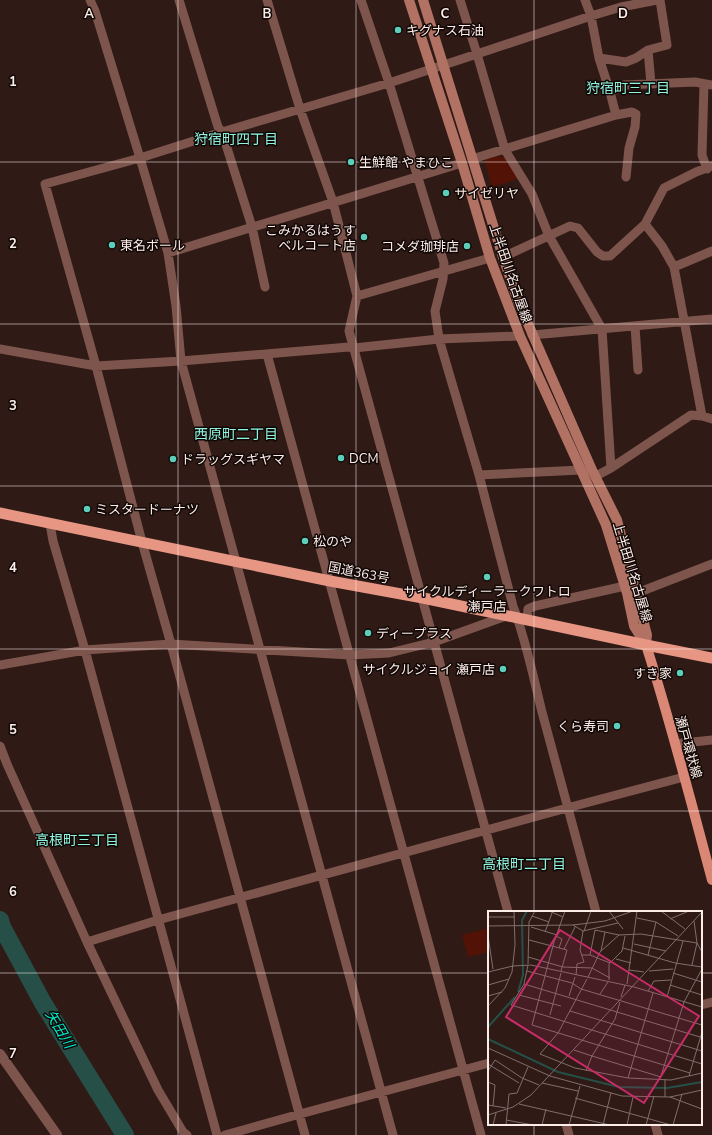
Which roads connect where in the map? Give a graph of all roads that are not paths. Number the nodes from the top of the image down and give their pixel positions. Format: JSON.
{"nodes":[{"id":1,"x":90,"y":0,"type":"edge"},
{"id":2,"x":179,"y":0,"type":"edge"},
{"id":3,"x":267,"y":0,"type":"edge"},
{"id":4,"x":361,"y":0,"type":"edge"},
{"id":5,"x":409,"y":0,"type":"edge"},
{"id":6,"x":423,"y":0,"type":"edge"},
{"id":7,"x":460,"y":0,"type":"edge"},
{"id":8,"x":585,"y":0,"type":"edge"},
{"id":9,"x":659,"y":0,"type":"edge"},
{"id":10,"x":591,"y":16,"type":"junction"},
{"id":11,"x":648,"y":50,"type":"junction"},
{"id":12,"x":477,"y":54,"type":"junction"},
{"id":13,"x":599,"y":58,"type":"junction"},
{"id":14,"x":443,"y":66,"type":"junction"},
{"id":15,"x":431,"y":69,"type":"junction"},
{"id":16,"x":389,"y":82,"type":"junction"},
{"id":17,"x":651,"y":84,"type":"junction"},
{"id":18,"x":708,"y":85,"type":"edge"},
{"id":19,"x":610,"y":92,"type":"junction"},
{"id":20,"x":300,"y":109,"type":"junction"},
{"id":21,"x":616,"y":115,"type":"junction"},
{"id":22,"x":222,"y":132,"type":"junction"},
{"id":23,"x":505,"y":150,"type":"junction"},
{"id":24,"x":140,"y":158,"type":"junction"},
{"id":25,"x":472,"y":159,"type":"junction"},
{"id":26,"x":462,"y":163,"type":"junction"},
{"id":27,"x":709,"y":168,"type":"edge"},
{"id":28,"x":418,"y":176,"type":"junction"},
{"id":29,"x":626,"y":177,"type":"dead end"},
{"id":30,"x":333,"y":202,"type":"junction"},
{"id":31,"x":645,"y":224,"type":"junction"},
{"id":32,"x":252,"y":227,"type":"junction"},
{"id":33,"x":549,"y":236,"type":"junction"},
{"id":34,"x":712,"y":250,"type":"edge"},
{"id":35,"x":168,"y":253,"type":"junction"},
{"id":36,"x":502,"y":257,"type":"junction"},
{"id":37,"x":490,"y":258,"type":"junction"},
{"id":38,"x":674,"y":267,"type":"junction"},
{"id":39,"x":445,"y":271,"type":"junction"},
{"id":40,"x":265,"y":287,"type":"dead end"},
{"id":41,"x":357,"y":296,"type":"junction"},
{"id":42,"x":712,"y":319,"type":"edge"},
{"id":43,"x":684,"y":322,"type":"junction"},
{"id":44,"x":635,"y":326,"type":"junction"},
{"id":45,"x":602,"y":328,"type":"junction"},
{"id":46,"x":532,"y":335,"type":"junction"},
{"id":47,"x":520,"y":336,"type":"junction"},
{"id":48,"x":440,"y":339,"type":"junction"},
{"id":49,"x":354,"y":348,"type":"junction"},
{"id":50,"x":0,"y":349,"type":"edge"},
{"id":51,"x":267,"y":354,"type":"junction"},
{"id":52,"x":182,"y":361,"type":"junction"},
{"id":53,"x":96,"y":366,"type":"junction"},
{"id":54,"x":638,"y":370,"type":"dead end"},
{"id":55,"x":702,"y":416,"type":"junction"},
{"id":56,"x":712,"y":419,"type":"edge"},
{"id":57,"x":611,"y":468,"type":"junction"},
{"id":58,"x":581,"y":470,"type":"junction"},
{"id":59,"x":479,"y":475,"type":"junction"},
{"id":60,"x":596,"y":476,"type":"junction"},
{"id":61,"x":0,"y":513,"type":"edge"},
{"id":62,"x":50,"y":524,"type":"junction"},
{"id":63,"x":142,"y":542,"type":"junction"},
{"id":64,"x":236,"y":562,"type":"junction"},
{"id":65,"x":712,"y":564,"type":"edge"},
{"id":66,"x":330,"y":581,"type":"junction"},
{"id":67,"x":625,"y":586,"type":"junction"},
{"id":68,"x":637,"y":593,"type":"junction"},
{"id":69,"x":423,"y":598,"type":"junction"},
{"id":70,"x":506,"y":616,"type":"junction"},
{"id":71,"x":523,"y":619,"type":"junction"},
{"id":72,"x":434,"y":642,"type":"junction"},
{"id":73,"x":172,"y":644,"type":"junction"},
{"id":74,"x":646,"y":645,"type":"junction"},
{"id":75,"x":85,"y":650,"type":"junction"},
{"id":76,"x":261,"y":650,"type":"junction"},
{"id":77,"x":349,"y":655,"type":"junction"},
{"id":78,"x":712,"y":658,"type":"edge"},
{"id":79,"x":0,"y":665,"type":"edge"},
{"id":80,"x":712,"y":740,"type":"edge"},
{"id":81,"x":675,"y":744,"type":"junction"},
{"id":82,"x":0,"y":746,"type":"edge"},
{"id":83,"x":684,"y":777,"type":"junction"},
{"id":84,"x":568,"y":808,"type":"junction"},
{"id":85,"x":486,"y":831,"type":"junction"},
{"id":86,"x":404,"y":854,"type":"junction"},
{"id":87,"x":322,"y":876,"type":"junction"},
{"id":88,"x":712,"y":880,"type":"edge"},
{"id":89,"x":240,"y":898,"type":"junction"},
{"id":90,"x":508,"y":911,"type":"edge"},
{"id":91,"x":596,"y":911,"type":"edge"},
{"id":92,"x":158,"y":920,"type":"junction"},
{"id":93,"x":87,"y":942,"type":"junction"},
{"id":94,"x":712,"y":1002,"type":"edge"},
{"id":95,"x":702,"y":1004,"type":"edge"},
{"id":96,"x":0,"y":1054,"type":"edge"},
{"id":97,"x":488,"y":1063,"type":"edge"},
{"id":98,"x":464,"y":1070,"type":"junction"},
{"id":99,"x":381,"y":1092,"type":"junction"},
{"id":100,"x":300,"y":1114,"type":"junction"},
{"id":101,"x":566,"y":1125,"type":"edge"},
{"id":102,"x":654,"y":1125,"type":"edge"},
{"id":103,"x":57,"y":1135,"type":"edge"},
{"id":104,"x":186,"y":1135,"type":"edge"},
{"id":105,"x":217,"y":1135,"type":"edge"},
{"id":106,"x":225,"y":1135,"type":"edge"},
{"id":107,"x":305,"y":1135,"type":"edge"},
{"id":108,"x":393,"y":1135,"type":"edge"},
{"id":109,"x":481,"y":1135,"type":"edge"},
{"id":110,"x":569,"y":1135,"type":"edge"},
{"id":111,"x":658,"y":1135,"type":"edge"}],
"edges":[{"from":1,"to":24,"type":"street"},
{"from":2,"to":22,"type":"street"},
{"from":3,"to":20,"type":"street"},
{"from":4,"to":16,"type":"street"},
{"from":5,"to":15,"type":"main road","name":"上半田川名古屋線"},
{"from":6,"to":14,"type":"main road","name":"上半田川名古屋線"},
{"from":7,"to":12,"type":"street"},
{"from":8,"to":10,"type":"street"},
{"from":9,"to":10,"type":"street"},
{"from":9,"to":11,"type":"street"},
{"from":10,"to":12,"type":"street"},
{"from":10,"to":13,"type":"street"},
{"from":11,"to":13,"type":"street"},
{"from":11,"to":17,"type":"street"},
{"from":12,"to":14,"type":"street"},
{"from":12,"to":23,"type":"street"},
{"from":13,"to":19,"type":"street"},
{"from":14,"to":15,"type":"street"},
{"from":14,"to":25,"type":"main road","name":"上半田川名古屋線"},
{"from":15,"to":16,"type":"street"},
{"from":15,"to":26,"type":"main road","name":"上半田川名古屋線"},
{"from":16,"to":20,"type":"street"},
{"from":16,"to":28,"type":"street"},
{"from":17,"to":18,"type":"street"},
{"from":17,"to":19,"type":"street"},
{"from":18,"to":27,"type":"street"},
{"from":19,"to":21,"type":"street"},
{"from":20,"to":22,"type":"street"},
{"from":20,"to":30,"type":"street"},
{"from":21,"to":23,"type":"street"},
{"from":21,"to":29,"type":"street"},
{"from":22,"to":24,"type":"street"},
{"from":22,"to":32,"type":"street"},
{"from":23,"to":25,"type":"street"},
{"from":23,"to":33,"type":"street"},
{"from":24,"to":35,"type":"street"},
{"from":24,"to":53,"type":"street"},
{"from":25,"to":36,"type":"main road","name":"上半田川名古屋線"},
{"from":26,"to":28,"type":"street"},
{"from":26,"to":37,"type":"main road","name":"上半田川名古屋線"},
{"from":27,"to":31,"type":"street"},
{"from":28,"to":30,"type":"street"},
{"from":28,"to":39,"type":"street"},
{"from":30,"to":32,"type":"street"},
{"from":30,"to":41,"type":"street"},
{"from":31,"to":33,"type":"street"},
{"from":31,"to":38,"type":"street"},
{"from":32,"to":35,"type":"street"},
{"from":32,"to":40,"type":"street"},
{"from":33,"to":36,"type":"street"},
{"from":33,"to":45,"type":"street"},
{"from":34,"to":38,"type":"street"},
{"from":35,"to":52,"type":"street"},
{"from":36,"to":46,"type":"main road","name":"上半田川名古屋線"},
{"from":37,"to":39,"type":"street"},
{"from":37,"to":47,"type":"main road","name":"上半田川名古屋線"},
{"from":38,"to":43,"type":"street"},
{"from":39,"to":41,"type":"street"},
{"from":39,"to":48,"type":"street"},
{"from":41,"to":49,"type":"street"},
{"from":42,"to":43,"type":"street"},
{"from":43,"to":44,"type":"street"},
{"from":43,"to":55,"type":"street"},
{"from":44,"to":45,"type":"street"},
{"from":44,"to":54,"type":"street"},
{"from":45,"to":46,"type":"street"},
{"from":45,"to":57,"type":"street"},
{"from":46,"to":60,"type":"main road","name":"上半田川名古屋線"},
{"from":47,"to":48,"type":"street"},
{"from":47,"to":58,"type":"main road","name":"上半田川名古屋線"},
{"from":48,"to":49,"type":"street"},
{"from":48,"to":59,"type":"street"},
{"from":49,"to":51,"type":"street"},
{"from":49,"to":69,"type":"street"},
{"from":50,"to":53,"type":"street"},
{"from":51,"to":52,"type":"street"},
{"from":51,"to":66,"type":"street"},
{"from":52,"to":53,"type":"street"},
{"from":52,"to":64,"type":"street"},
{"from":53,"to":63,"type":"street"},
{"from":55,"to":56,"type":"street"},
{"from":55,"to":57,"type":"street"},
{"from":57,"to":60,"type":"street"},
{"from":58,"to":59,"type":"street"},
{"from":58,"to":67,"type":"main road","name":"上半田川名古屋線"},
{"from":59,"to":71,"type":"street"},
{"from":60,"to":68,"type":"main road","name":"上半田川名古屋線"},
{"from":61,"to":62,"type":"highway","name":"国道363号"},
{"from":62,"to":63,"type":"highway","name":"国道363号"},
{"from":62,"to":75,"type":"street"},
{"from":63,"to":64,"type":"highway","name":"国道363号"},
{"from":63,"to":73,"type":"street"},
{"from":64,"to":66,"type":"highway","name":"国道363号"},
{"from":64,"to":76,"type":"street"},
{"from":65,"to":68,"type":"street"},
{"from":66,"to":69,"type":"highway","name":"国道363号"},
{"from":66,"to":77,"type":"street"},
{"from":67,"to":71,"type":"street"},
{"from":67,"to":74,"type":"main road","name":"上半田川名古屋線"},
{"from":68,"to":74,"type":"main road","name":"上半田川名古屋線"},
{"from":69,"to":70,"type":"highway","name":"国道363号"},
{"from":69,"to":72,"type":"street"},
{"from":70,"to":71,"type":"highway","name":"国道363号"},
{"from":70,"to":72,"type":"street"},
{"from":71,"to":74,"type":"highway","name":"国道363号"},
{"from":71,"to":84,"type":"street"},
{"from":72,"to":77,"type":"street"},
{"from":72,"to":85,"type":"street"},
{"from":73,"to":75,"type":"street"},
{"from":73,"to":76,"type":"street"},
{"from":73,"to":89,"type":"street"},
{"from":74,"to":78,"type":"highway","name":"国道363号"},
{"from":74,"to":81,"type":"main road","name":"瀬戸環状線"},
{"from":75,"to":79,"type":"street"},
{"from":75,"to":92,"type":"street"},
{"from":76,"to":77,"type":"street"},
{"from":76,"to":87,"type":"street"},
{"from":77,"to":86,"type":"street"},
{"from":80,"to":81,"type":"street"},
{"from":81,"to":83,"type":"main road","name":"瀬戸環状線"},
{"from":82,"to":93,"type":"street"},
{"from":83,"to":84,"type":"street"},
{"from":83,"to":88,"type":"main road","name":"瀬戸環状線"},
{"from":84,"to":85,"type":"street"},
{"from":84,"to":91,"type":"street"},
{"from":85,"to":86,"type":"street"},
{"from":85,"to":90,"type":"street"},
{"from":86,"to":87,"type":"street"},
{"from":86,"to":98,"type":"street"},
{"from":87,"to":89,"type":"street"},
{"from":87,"to":99,"type":"street"},
{"from":89,"to":92,"type":"street"},
{"from":89,"to":100,"type":"street"},
{"from":92,"to":93,"type":"street"},
{"from":92,"to":105,"type":"street"},
{"from":93,"to":104,"type":"street"},
{"from":94,"to":95,"type":"street"},
{"from":96,"to":103,"type":"street"},
{"from":97,"to":98,"type":"street"},
{"from":98,"to":99,"type":"street"},
{"from":98,"to":109,"type":"street"},
{"from":99,"to":100,"type":"street"},
{"from":99,"to":108,"type":"street"},
{"from":100,"to":106,"type":"street"},
{"from":100,"to":107,"type":"street"},
{"from":101,"to":110,"type":"street"},
{"from":102,"to":111,"type":"street"}]}
